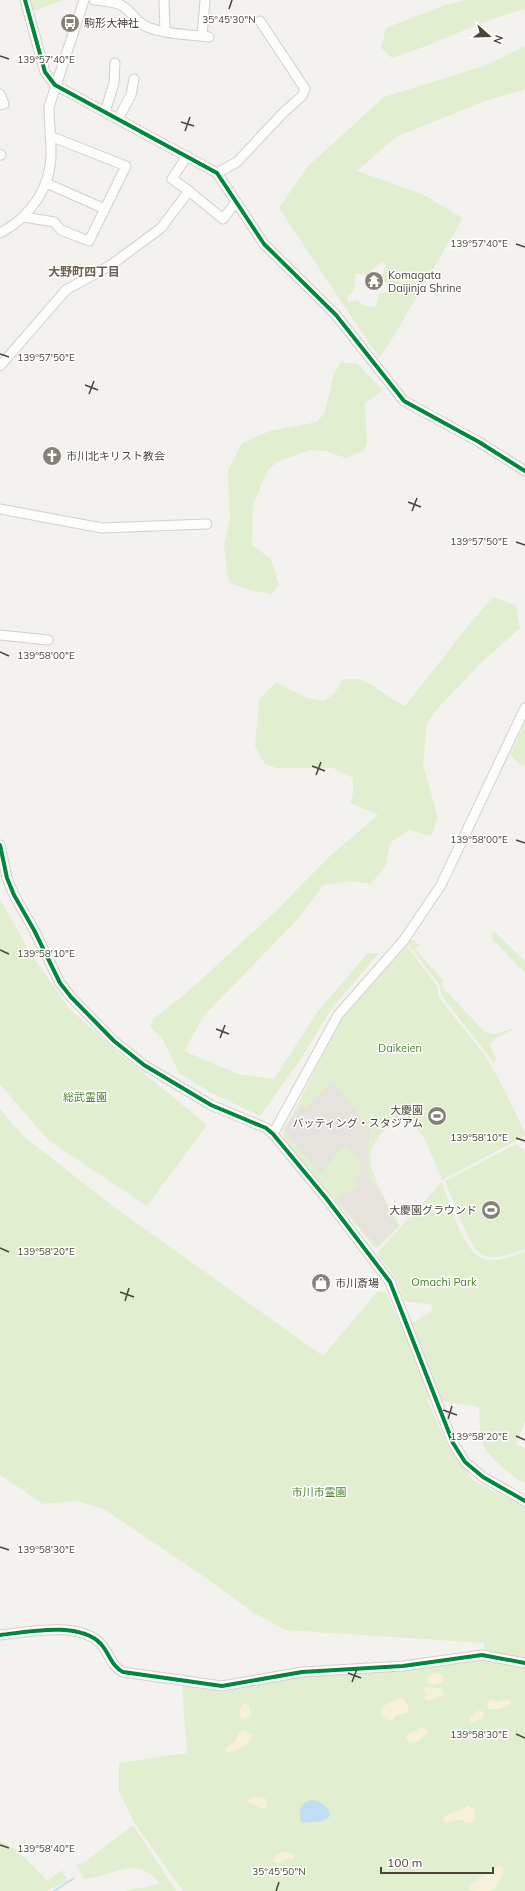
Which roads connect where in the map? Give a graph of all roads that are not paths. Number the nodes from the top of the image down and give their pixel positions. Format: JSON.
{"nodes":[{"id":1,"x":25,"y":0,"type":"edge"},
{"id":2,"x":84,"y":0,"type":"edge"},
{"id":3,"x":94,"y":0,"type":"edge"},
{"id":4,"x":164,"y":0,"type":"edge"},
{"id":5,"x":205,"y":0,"type":"edge"},
{"id":6,"x":260,"y":21,"type":"dead end"},
{"id":7,"x":165,"y":32,"type":"junction"},
{"id":8,"x":115,"y":63,"type":"dead end"},
{"id":9,"x":134,"y":79,"type":"dead end"},
{"id":10,"x":55,"y":85,"type":"junction"},
{"id":11,"x":0,"y":94,"type":"edge"},
{"id":12,"x":0,"y":105,"type":"edge"},
{"id":13,"x":105,"y":112,"type":"junction"},
{"id":14,"x":118,"y":119,"type":"junction"},
{"id":15,"x":50,"y":136,"type":"junction"},
{"id":16,"x":187,"y":156,"type":"junction"},
{"id":17,"x":217,"y":173,"type":"junction"},
{"id":18,"x":46,"y":183,"type":"junction"},
{"id":19,"x":189,"y":191,"type":"junction"},
{"id":20,"x":236,"y":202,"type":"junction"},
{"id":21,"x":105,"y":209,"type":"junction"},
{"id":22,"x":24,"y":217,"type":"junction"},
{"id":23,"x":0,"y":233,"type":"edge"},
{"id":24,"x":0,"y":366,"type":"edge"},
{"id":25,"x":525,"y":471,"type":"edge"},
{"id":26,"x":0,"y":509,"type":"edge"},
{"id":27,"x":207,"y":524,"type":"dead end"},
{"id":28,"x":0,"y":635,"type":"edge"},
{"id":29,"x":48,"y":640,"type":"dead end"},
{"id":30,"x":525,"y":708,"type":"edge"},
{"id":31,"x":0,"y":845,"type":"edge"},
{"id":32,"x":273,"y":1134,"type":"junction"},
{"id":33,"x":525,"y":1501,"type":"edge"},
{"id":34,"x":0,"y":1635,"type":"edge"},
{"id":35,"x":525,"y":1663,"type":"edge"}],
"edges":[{"from":1,"to":10,"type":"street"},
{"from":2,"to":10,"type":"street"},
{"from":3,"to":7,"type":"street"},
{"from":4,"to":7,"type":"street"},
{"from":5,"to":7,"type":"street"},
{"from":6,"to":17,"type":"street"},
{"from":8,"to":13,"type":"street"},
{"from":9,"to":14,"type":"street"},
{"from":10,"to":13,"type":"street"},
{"from":10,"to":15,"type":"street"},
{"from":11,"to":12,"type":"street"},
{"from":13,"to":14,"type":"street"},
{"from":14,"to":16,"type":"street"},
{"from":15,"to":18,"type":"street"},
{"from":15,"to":21,"type":"street"},
{"from":16,"to":17,"type":"street"},
{"from":16,"to":19,"type":"street"},
{"from":17,"to":20,"type":"street"},
{"from":18,"to":21,"type":"street"},
{"from":18,"to":22,"type":"street"},
{"from":19,"to":20,"type":"street"},
{"from":19,"to":24,"type":"street"},
{"from":20,"to":25,"type":"street"},
{"from":21,"to":22,"type":"street"},
{"from":22,"to":23,"type":"street"},
{"from":26,"to":27,"type":"street"},
{"from":28,"to":29,"type":"street"},
{"from":30,"to":32,"type":"street"},
{"from":31,"to":32,"type":"street"},
{"from":32,"to":33,"type":"street"},
{"from":34,"to":35,"type":"street"}]}
